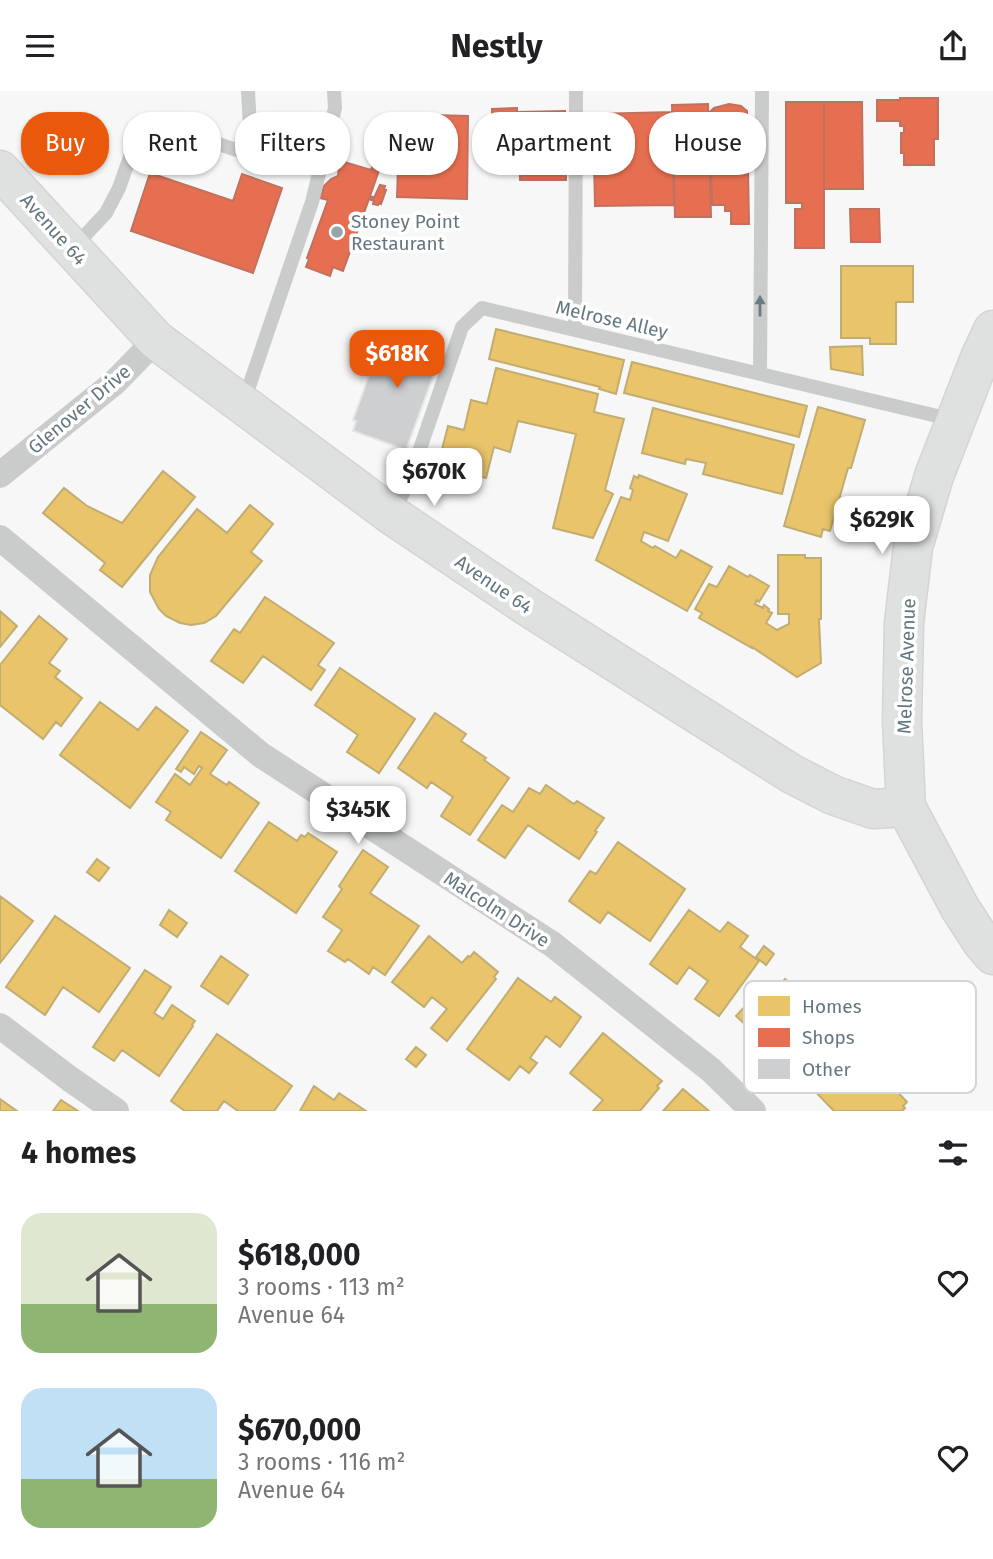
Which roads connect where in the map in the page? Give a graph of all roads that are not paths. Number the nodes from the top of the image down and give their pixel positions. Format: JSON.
{"nodes":[{"id":1,"x":248,"y":91,"type":"edge"},
{"id":2,"x":334,"y":91,"type":"edge"},
{"id":3,"x":576,"y":91,"type":"edge"},
{"id":4,"x":762,"y":91,"type":"edge"},
{"id":5,"x":0,"y":170,"type":"edge"},
{"id":6,"x":72,"y":249,"type":"junction"},
{"id":7,"x":575,"y":330,"type":"junction"},
{"id":8,"x":156,"y":340,"type":"junction"},
{"id":9,"x":989,"y":350,"type":"edge"},
{"id":10,"x":760,"y":374,"type":"junction"},
{"id":11,"x":243,"y":405,"type":"junction"},
{"id":12,"x":956,"y":420,"type":"junction"},
{"id":13,"x":0,"y":475,"type":"edge"},
{"id":14,"x":393,"y":516,"type":"junction"},
{"id":15,"x":0,"y":538,"type":"edge"},
{"id":16,"x":906,"y":807,"type":"junction"},
{"id":17,"x":993,"y":955,"type":"edge"},
{"id":18,"x":0,"y":1026,"type":"edge"},
{"id":19,"x":116,"y":1111,"type":"edge"},
{"id":20,"x":753,"y":1111,"type":"edge"}],
"edges":[{"from":1,"to":6,"type":"lane"},
{"from":2,"to":11,"type":"lane"},
{"from":3,"to":7,"type":"lane"},
{"from":10,"to":4,"type":"lane","one_way":true},
{"from":5,"to":6,"type":"street","name":"Avenue 64"},
{"from":6,"to":8,"type":"street","name":"Avenue 64"},
{"from":7,"to":10,"type":"lane","name":"Melrose Alley"},
{"from":7,"to":14,"type":"lane","name":"Melrose Alley"},
{"from":8,"to":11,"type":"street","name":"Avenue 64"},
{"from":8,"to":13,"type":"street","name":"Glenover Drive"},
{"from":9,"to":12,"type":"street","name":"Melrose Avenue"},
{"from":10,"to":12,"type":"lane","name":"Melrose Alley"},
{"from":11,"to":14,"type":"street","name":"Avenue 64"},
{"from":12,"to":16,"type":"street","name":"Melrose Avenue"},
{"from":14,"to":16,"type":"street","name":"Avenue 64"},
{"from":15,"to":20,"type":"street","name":"Malcolm Drive"},
{"from":16,"to":17,"type":"street"},
{"from":18,"to":19,"type":"street"}]}
